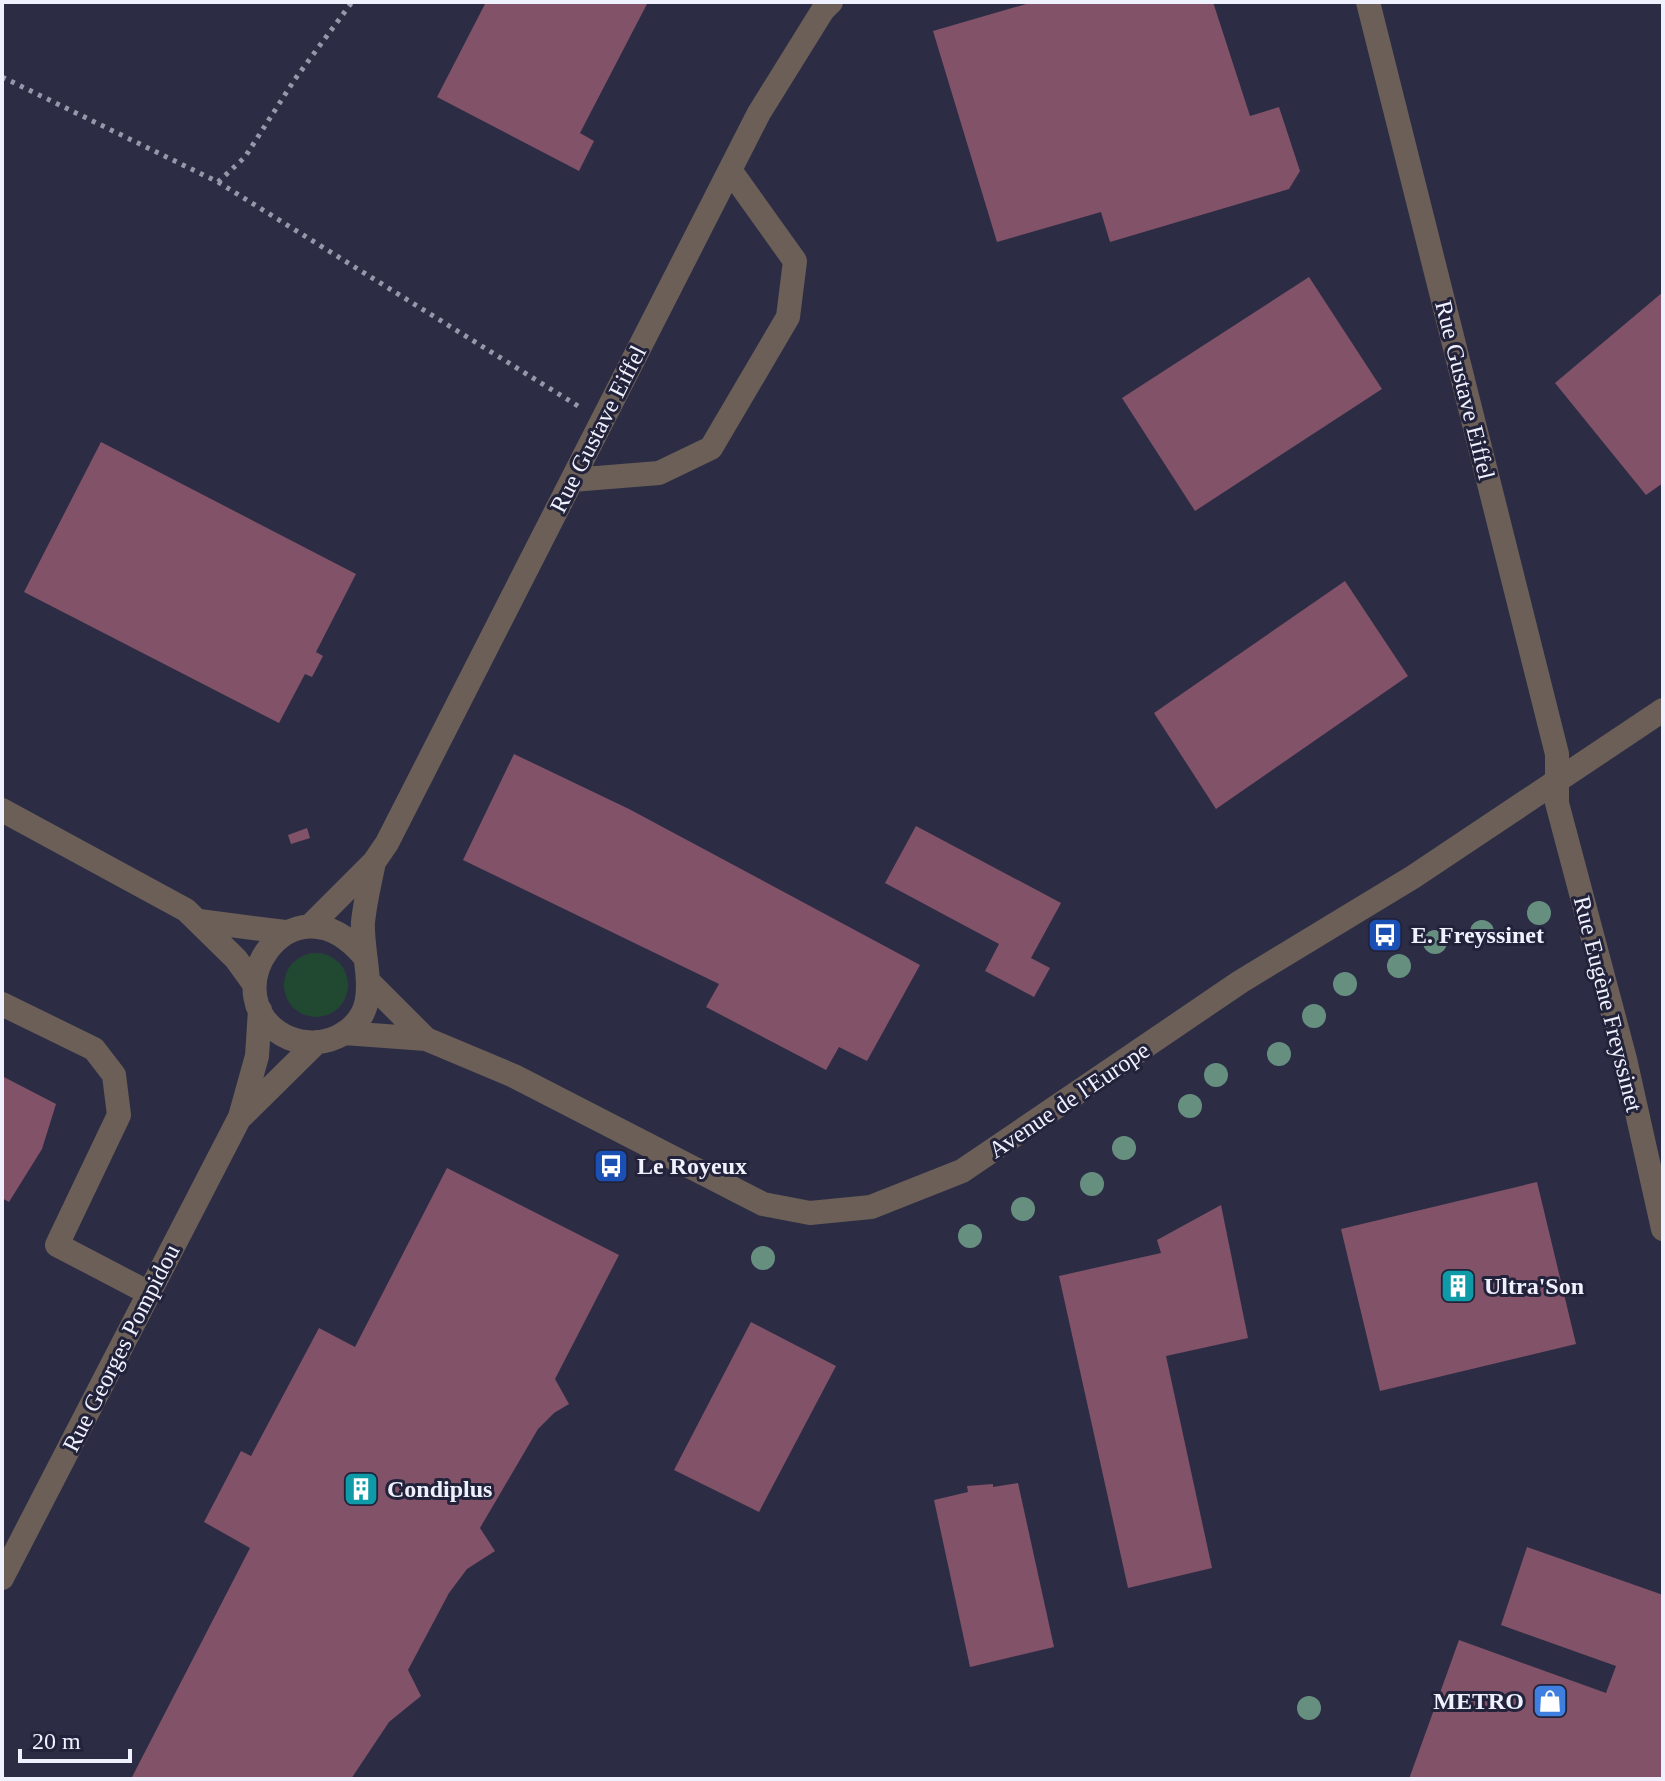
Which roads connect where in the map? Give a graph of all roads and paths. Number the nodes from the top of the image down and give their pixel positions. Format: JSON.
{"nodes":[{"id":1,"x":352,"y":2,"type":"edge"},
{"id":2,"x":831,"y":2,"type":"edge"},
{"id":3,"x":1368,"y":2,"type":"edge"},
{"id":4,"x":2,"y":77,"type":"edge"},
{"id":5,"x":730,"y":170,"type":"junction"},
{"id":6,"x":218,"y":182,"type":"junction"},
{"id":7,"x":603,"y":421,"type":"junction"},
{"id":8,"x":572,"y":480,"type":"junction"},
{"id":9,"x":1663,"y":710,"type":"edge"},
{"id":10,"x":1556,"y":779,"type":"junction"},
{"id":11,"x":2,"y":810,"type":"edge"},
{"id":12,"x":374,"y":862,"type":"junction"},
{"id":13,"x":199,"y":921,"type":"junction"},
{"id":14,"x":310,"y":926,"type":"junction"},
{"id":15,"x":285,"y":932,"type":"junction"},
{"id":16,"x":364,"y":956,"type":"junction"},
{"id":17,"x":254,"y":984,"type":"junction"},
{"id":18,"x":371,"y":984,"type":"junction"},
{"id":19,"x":2,"y":1004,"type":"edge"},
{"id":20,"x":260,"y":1010,"type":"junction"},
{"id":21,"x":344,"y":1033,"type":"junction"},
{"id":22,"x":426,"y":1039,"type":"junction"},
{"id":23,"x":317,"y":1042,"type":"junction"},
{"id":24,"x":240,"y":1117,"type":"junction"},
{"id":25,"x":1663,"y":1229,"type":"edge"},
{"id":26,"x":149,"y":1293,"type":"junction"},
{"id":27,"x":2,"y":1578,"type":"edge"}],
"edges":[{"from":1,"to":6,"type":"path"},
{"from":2,"to":5,"type":"street","name":"Rue Gustave Eiffel"},
{"from":3,"to":10,"type":"street","name":"Rue Gustave Eiffel"},
{"from":4,"to":6,"type":"path"},
{"from":5,"to":7,"type":"street","name":"Rue Gustave Eiffel"},
{"from":5,"to":8,"type":"street"},
{"from":6,"to":7,"type":"path"},
{"from":7,"to":8,"type":"street","name":"Rue Gustave Eiffel"},
{"from":8,"to":12,"type":"street","name":"Rue Gustave Eiffel"},
{"from":9,"to":10,"type":"street","name":"Avenue de l'Europe"},
{"from":10,"to":22,"type":"street","name":"Avenue de l'Europe"},
{"from":10,"to":25,"type":"street","name":"Rue Eugène Freyssinet"},
{"from":11,"to":13,"type":"street"},
{"from":12,"to":14,"type":"street"},
{"from":12,"to":16,"type":"street"},
{"from":13,"to":15,"type":"street"},
{"from":13,"to":17,"type":"street"},
{"from":14,"to":15,"type":"street"},
{"from":14,"to":16,"type":"street"},
{"from":15,"to":17,"type":"street"},
{"from":16,"to":18,"type":"street"},
{"from":17,"to":20,"type":"street"},
{"from":18,"to":21,"type":"street"},
{"from":18,"to":22,"type":"street","name":"Avenue de l'Europe"},
{"from":19,"to":26,"type":"street"},
{"from":20,"to":23,"type":"street"},
{"from":20,"to":24,"type":"street"},
{"from":21,"to":22,"type":"street","name":"Avenue de l'Europe"},
{"from":21,"to":23,"type":"street"},
{"from":23,"to":24,"type":"street"},
{"from":24,"to":26,"type":"street","name":"Rue Georges Pompidou"},
{"from":26,"to":27,"type":"street","name":"Rue Georges Pompidou"}]}
